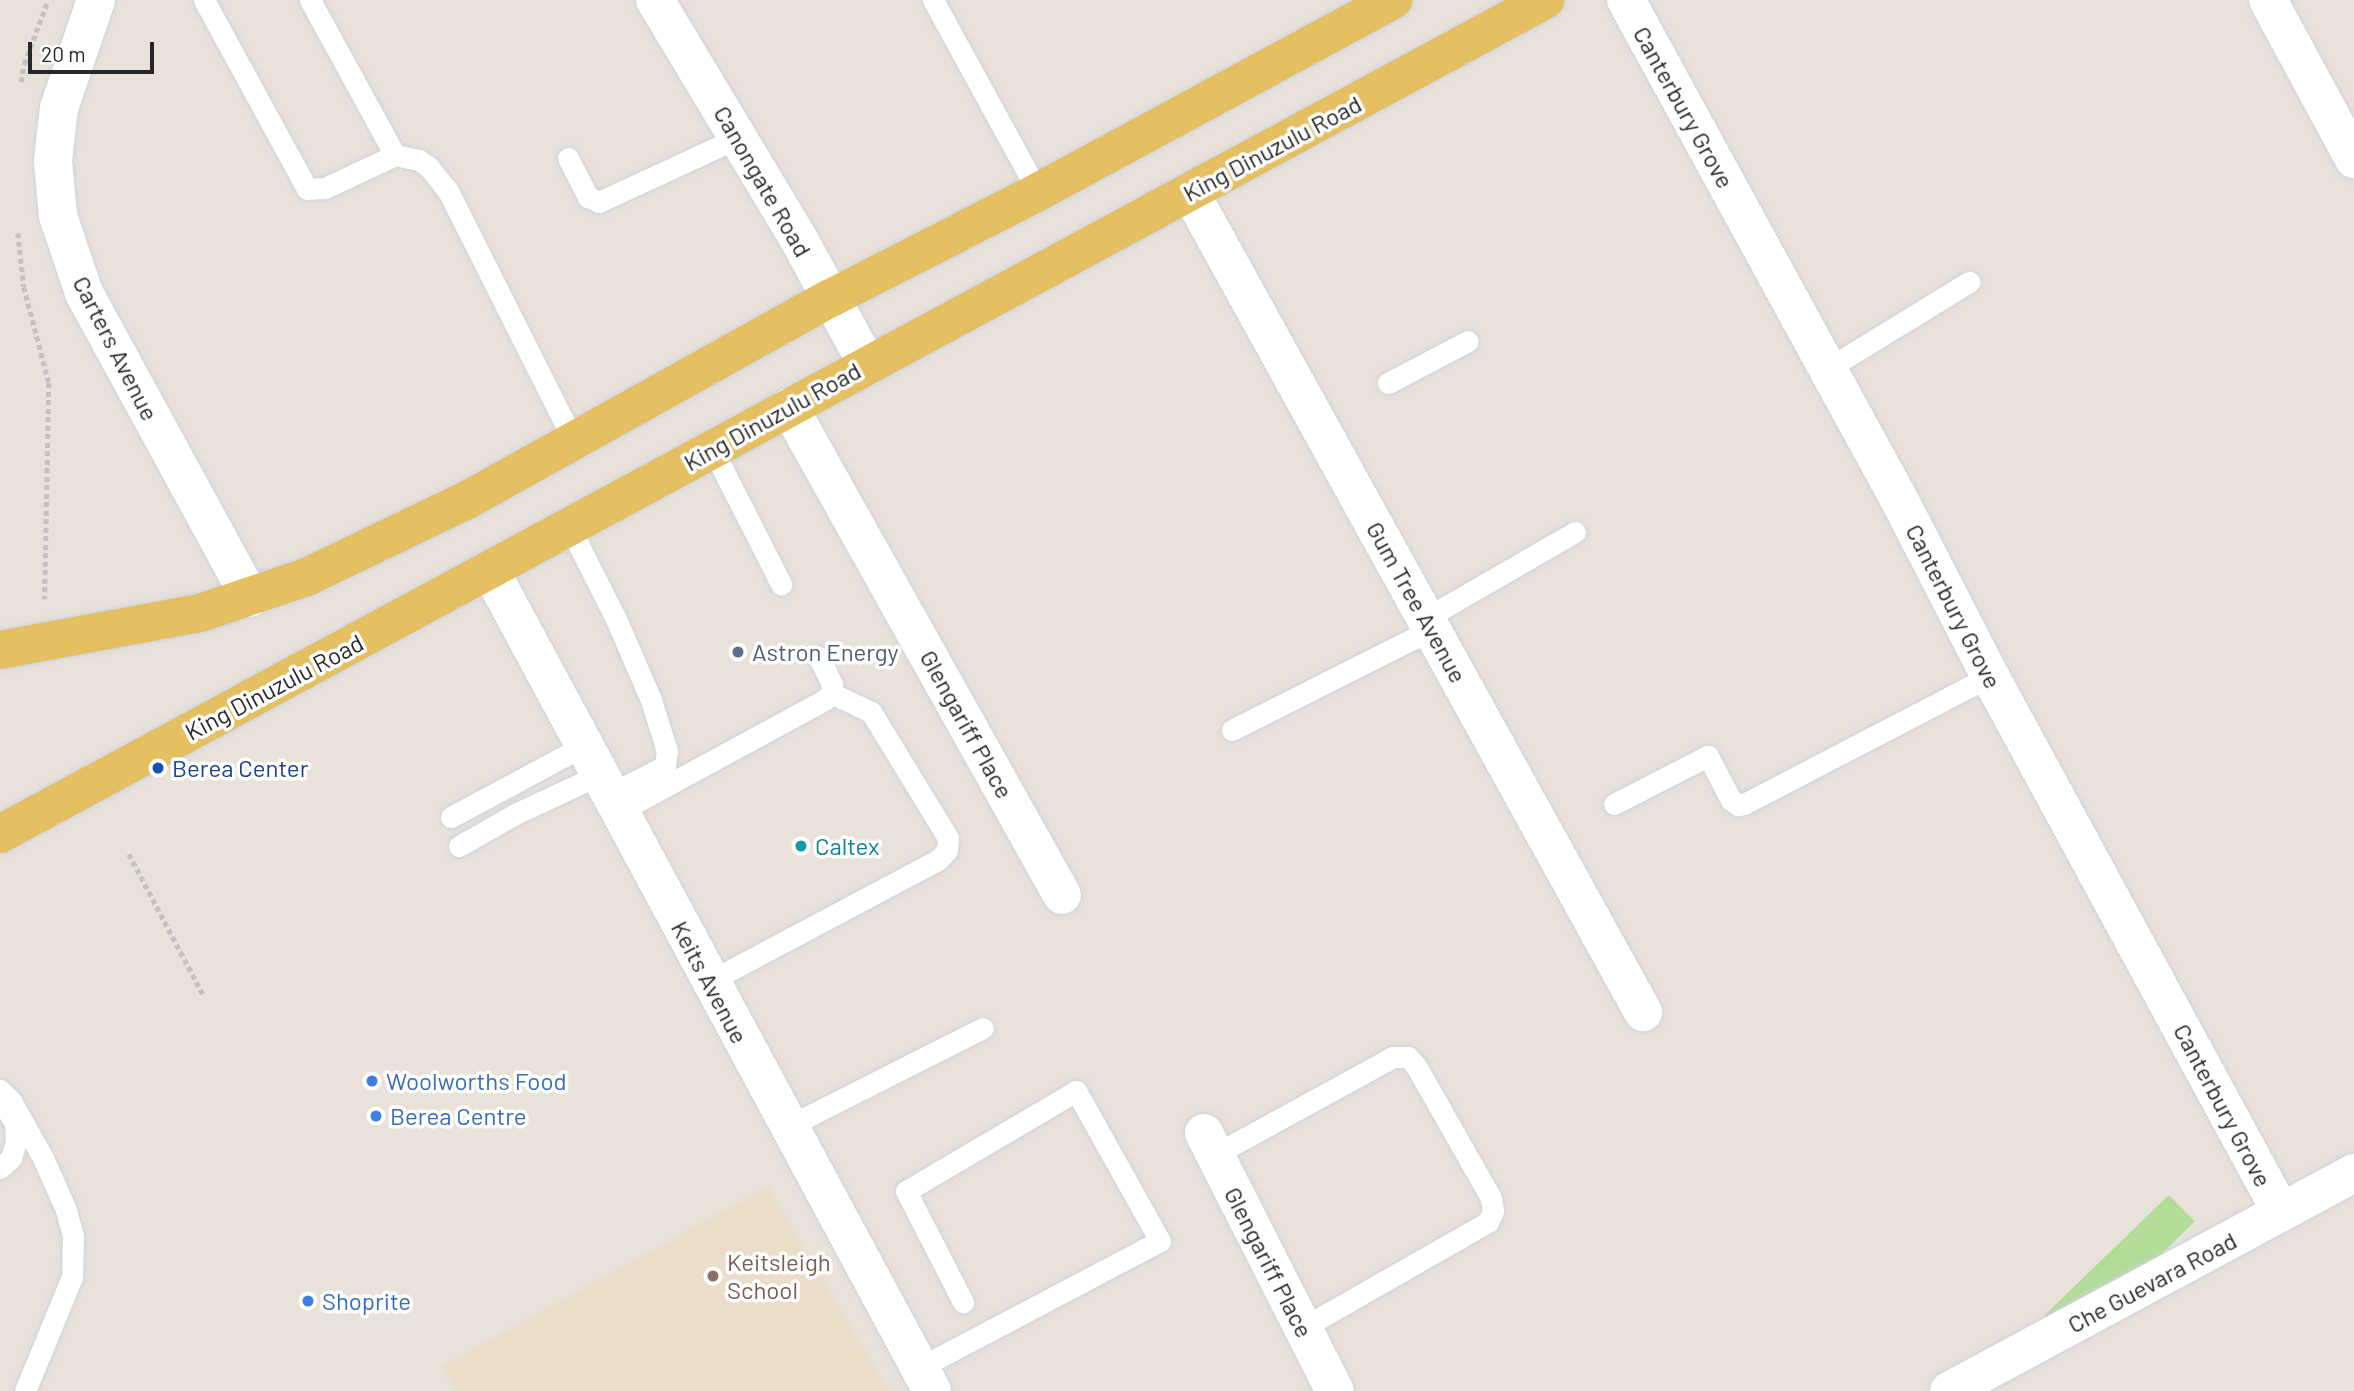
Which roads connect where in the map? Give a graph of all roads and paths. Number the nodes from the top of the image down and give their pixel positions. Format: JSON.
{"nodes":[{"id":1,"x":48,"y":0,"type":"edge"},
{"id":2,"x":96,"y":0,"type":"edge"},
{"id":3,"x":204,"y":0,"type":"edge"},
{"id":4,"x":310,"y":0,"type":"edge"},
{"id":5,"x":656,"y":0,"type":"edge"},
{"id":6,"x":933,"y":0,"type":"edge"},
{"id":7,"x":1393,"y":0,"type":"edge"},
{"id":8,"x":1545,"y":0,"type":"edge"},
{"id":9,"x":1626,"y":0,"type":"edge"},
{"id":10,"x":2268,"y":0,"type":"edge"},
{"id":11,"x":20,"y":89,"type":"dead end"},
{"id":12,"x":739,"y":136,"type":"junction"},
{"id":13,"x":395,"y":155,"type":"junction"},
{"id":14,"x":568,"y":158,"type":"dead end"},
{"id":15,"x":2354,"y":159,"type":"edge"},
{"id":16,"x":1038,"y":192,"type":"junction"},
{"id":17,"x":1191,"y":192,"type":"junction"},
{"id":18,"x":17,"y":223,"type":"dead end"},
{"id":19,"x":1969,"y":282,"type":"dead end"},
{"id":20,"x":829,"y":299,"type":"junction"},
{"id":21,"x":1468,"y":341,"type":"dead end"},
{"id":22,"x":867,"y":363,"type":"junction"},
{"id":23,"x":1827,"y":369,"type":"junction"},
{"id":24,"x":1388,"y":383,"type":"dead end"},
{"id":25,"x":789,"y":407,"type":"junction"},
{"id":26,"x":575,"y":443,"type":"junction"},
{"id":27,"x":712,"y":448,"type":"junction"},
{"id":28,"x":570,"y":528,"type":"junction"},
{"id":29,"x":1575,"y":532,"type":"dead end"},
{"id":30,"x":491,"y":572,"type":"junction"},
{"id":31,"x":781,"y":584,"type":"dead end"},
{"id":32,"x":250,"y":598,"type":"junction"},
{"id":33,"x":45,"y":604,"type":"dead end"},
{"id":34,"x":1429,"y":623,"type":"junction"},
{"id":35,"x":0,"y":650,"type":"edge"},
{"id":36,"x":819,"y":657,"type":"dead end"},
{"id":37,"x":1990,"y":676,"type":"junction"},
{"id":38,"x":831,"y":693,"type":"junction"},
{"id":39,"x":1232,"y":730,"type":"dead end"},
{"id":40,"x":603,"y":781,"type":"junction"},
{"id":41,"x":1614,"y":804,"type":"dead end"},
{"id":42,"x":451,"y":817,"type":"dead end"},
{"id":43,"x":0,"y":834,"type":"edge"},
{"id":44,"x":459,"y":846,"type":"dead end"},
{"id":45,"x":129,"y":854,"type":"dead end"},
{"id":46,"x":1062,"y":895,"type":"dead end"},
{"id":47,"x":710,"y":981,"type":"junction"},
{"id":48,"x":204,"y":996,"type":"dead end"},
{"id":49,"x":1643,"y":1012,"type":"dead end"},
{"id":50,"x":983,"y":1028,"type":"dead end"},
{"id":51,"x":0,"y":1090,"type":"edge"},
{"id":52,"x":0,"y":1098,"type":"edge"},
{"id":53,"x":789,"y":1126,"type":"junction"},
{"id":54,"x":1209,"y":1144,"type":"joint"},
{"id":55,"x":0,"y":1168,"type":"edge"},
{"id":56,"x":2353,"y":1177,"type":"edge"},
{"id":57,"x":2281,"y":1212,"type":"junction"},
{"id":58,"x":962,"y":1302,"type":"dead end"},
{"id":59,"x":1302,"y":1328,"type":"junction"},
{"id":60,"x":926,"y":1380,"type":"edge"},
{"id":61,"x":25,"y":1391,"type":"edge"},
{"id":62,"x":1335,"y":1391,"type":"edge"},
{"id":63,"x":1949,"y":1391,"type":"edge"}],
"edges":[{"from":1,"to":11,"type":"path"},
{"from":2,"to":32,"type":"street","name":"Carters Avenue"},
{"from":3,"to":13,"type":"lane"},
{"from":4,"to":13,"type":"lane"},
{"from":5,"to":12,"type":"street","name":"Canongate Road"},
{"from":6,"to":16,"type":"lane"},
{"from":7,"to":16,"type":"main road"},
{"from":8,"to":17,"type":"main road","name":"King Dinuzulu Road"},
{"from":9,"to":23,"type":"street","name":"Canterbury Grove"},
{"from":10,"to":15,"type":"street"},
{"from":12,"to":14,"type":"lane"},
{"from":12,"to":20,"type":"street","name":"Canongate Road"},
{"from":13,"to":26,"type":"lane"},
{"from":16,"to":20,"type":"main road"},
{"from":17,"to":22,"type":"main road","name":"King Dinuzulu Road"},
{"from":17,"to":34,"type":"street","name":"Gum Tree Avenue"},
{"from":18,"to":33,"type":"path"},
{"from":19,"to":23,"type":"lane"},
{"from":20,"to":22,"type":"street","name":"Canongate Road"},
{"from":20,"to":26,"type":"main road"},
{"from":21,"to":24,"type":"lane"},
{"from":22,"to":25,"type":"main road","name":"King Dinuzulu Road"},
{"from":23,"to":37,"type":"street","name":"Canterbury Grove"},
{"from":25,"to":27,"type":"main road","name":"King Dinuzulu Road"},
{"from":25,"to":46,"type":"street","name":"Glengariff Place"},
{"from":26,"to":32,"type":"main road"},
{"from":27,"to":28,"type":"main road","name":"King Dinuzulu Road"},
{"from":27,"to":31,"type":"lane"},
{"from":28,"to":30,"type":"main road","name":"King Dinuzulu Road"},
{"from":28,"to":40,"type":"lane"},
{"from":29,"to":34,"type":"lane"},
{"from":30,"to":40,"type":"street","name":"Keits Avenue"},
{"from":30,"to":43,"type":"main road","name":"King Dinuzulu Road"},
{"from":32,"to":35,"type":"main road"},
{"from":34,"to":39,"type":"lane"},
{"from":34,"to":49,"type":"street","name":"Gum Tree Avenue"},
{"from":36,"to":38,"type":"lane"},
{"from":37,"to":41,"type":"lane"},
{"from":37,"to":57,"type":"street","name":"Canterbury Grove"},
{"from":38,"to":40,"type":"lane"},
{"from":38,"to":47,"type":"lane"},
{"from":40,"to":42,"type":"lane"},
{"from":40,"to":44,"type":"lane"},
{"from":40,"to":47,"type":"street","name":"Keits Avenue"},
{"from":45,"to":48,"type":"path"},
{"from":47,"to":53,"type":"street","name":"Keits Avenue"},
{"from":50,"to":53,"type":"lane"},
{"from":51,"to":61,"type":"lane"},
{"from":52,"to":55,"type":"lane"},
{"from":53,"to":60,"type":"street","name":"Keits Avenue"},
{"from":54,"to":59,"type":"street","name":"Glengariff Place"},
{"from":54,"to":59,"type":"lane"},
{"from":56,"to":57,"type":"street","name":"Che Guevara Road"},
{"from":57,"to":63,"type":"street","name":"Che Guevara Road"},
{"from":58,"to":60,"type":"lane"},
{"from":59,"to":62,"type":"street","name":"Glengariff Place"}]}
